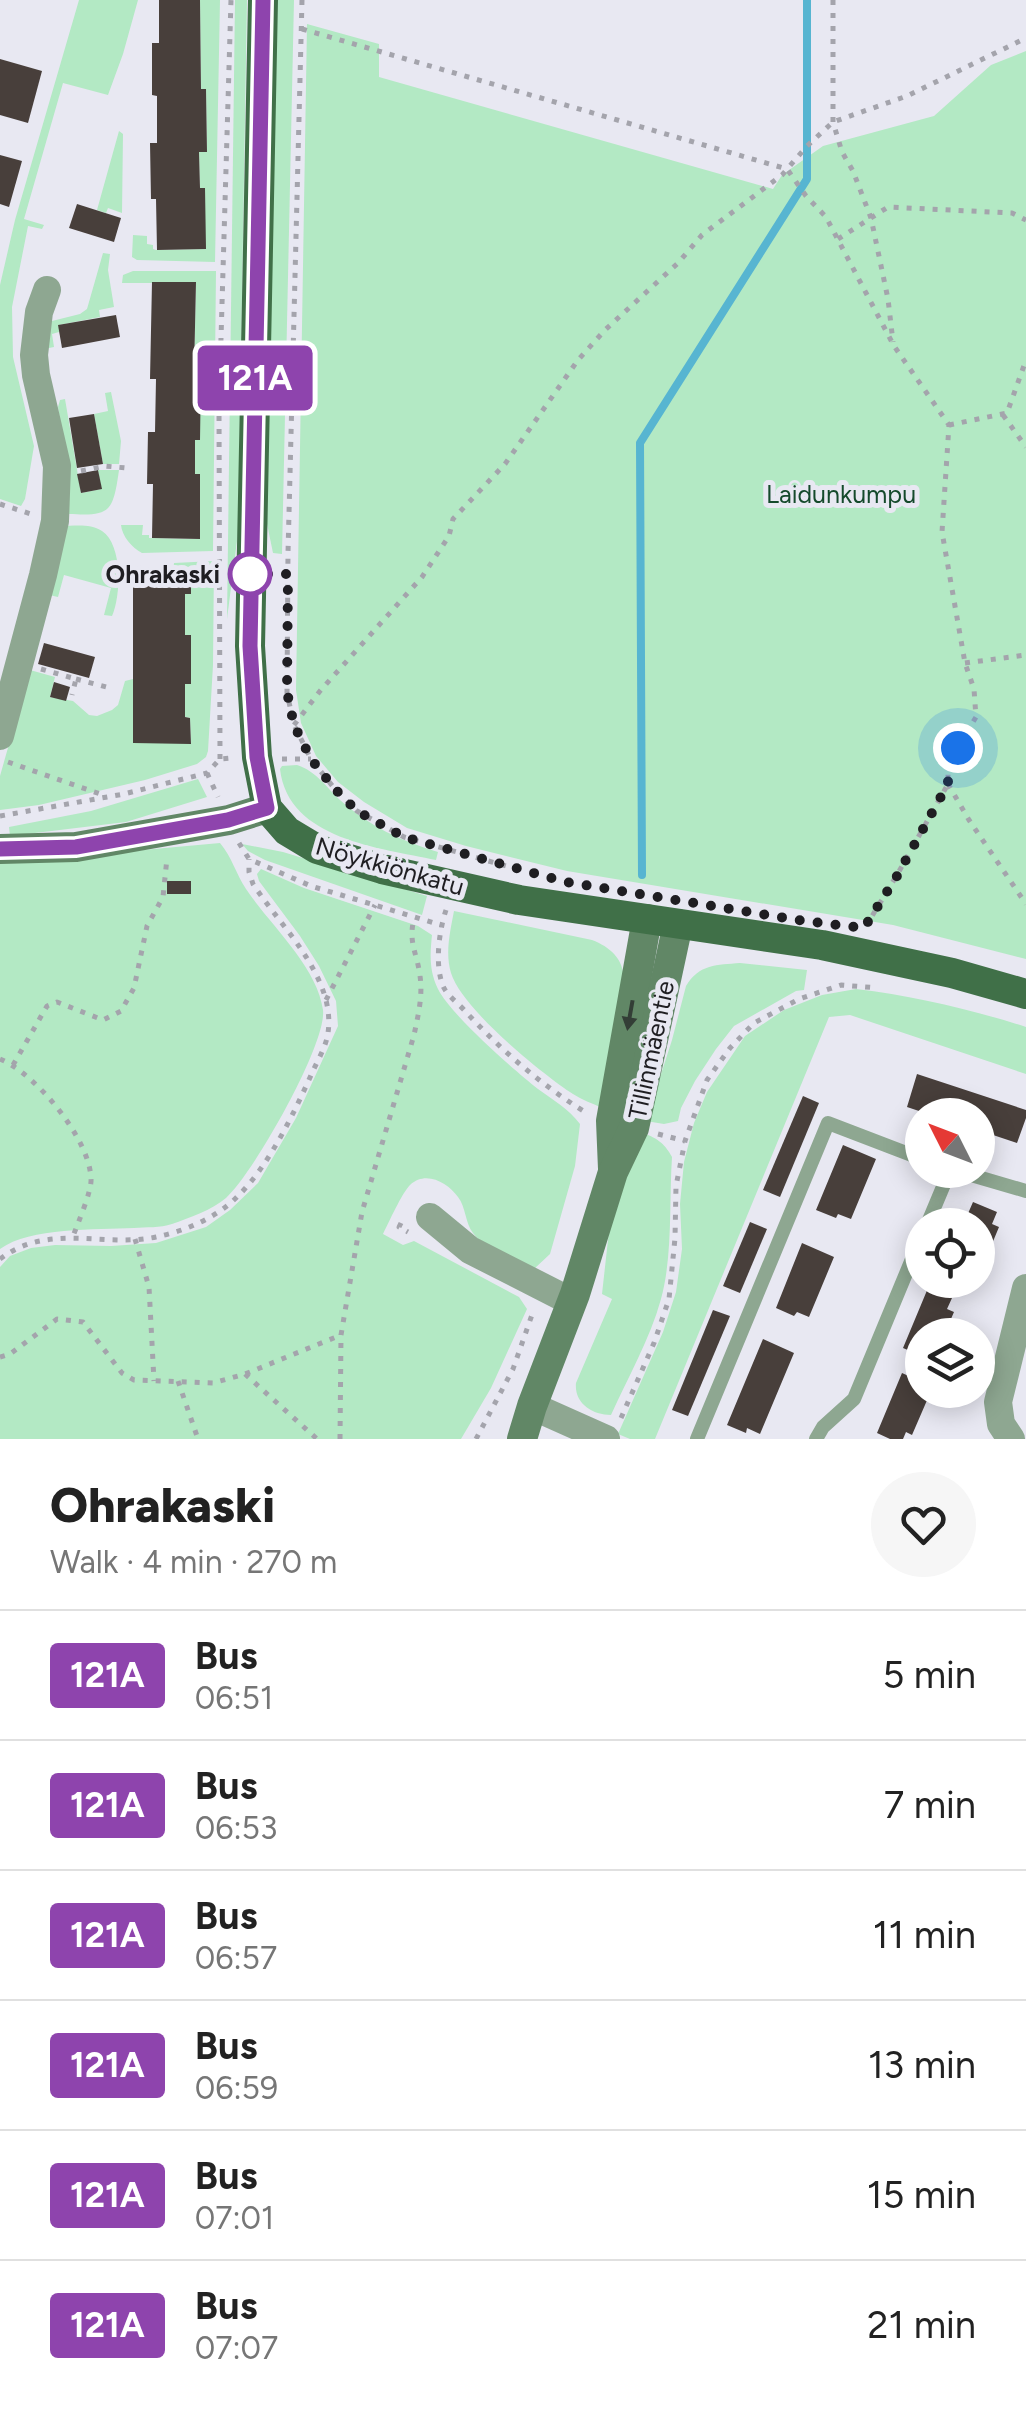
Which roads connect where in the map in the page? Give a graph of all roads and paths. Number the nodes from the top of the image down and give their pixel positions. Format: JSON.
{"nodes":[{"id":1,"x":232,"y":0,"type":"edge"},
{"id":2,"x":263,"y":0,"type":"edge"},
{"id":3,"x":302,"y":0,"type":"edge"},
{"id":4,"x":833,"y":0,"type":"edge"},
{"id":5,"x":302,"y":29,"type":"junction"},
{"id":6,"x":1026,"y":38,"type":"edge"},
{"id":7,"x":833,"y":122,"type":"junction"},
{"id":8,"x":786,"y":169,"type":"junction"},
{"id":9,"x":871,"y":218,"type":"junction"},
{"id":10,"x":1026,"y":220,"type":"edge"},
{"id":11,"x":838,"y":239,"type":"junction"},
{"id":12,"x":47,"y":290,"type":"dead end"},
{"id":13,"x":894,"y":346,"type":"junction"},
{"id":14,"x":1026,"y":360,"type":"edge"},
{"id":15,"x":1002,"y":415,"type":"junction"},
{"id":16,"x":949,"y":425,"type":"junction"},
{"id":17,"x":1026,"y":448,"type":"edge"},
{"id":18,"x":126,"y":468,"type":"dead end"},
{"id":19,"x":81,"y":471,"type":"dead end"},
{"id":20,"x":1026,"y":655,"type":"edge"},
{"id":21,"x":966,"y":663,"type":"junction"},
{"id":22,"x":53,"y":672,"type":"dead end"},
{"id":23,"x":76,"y":678,"type":"junction"},
{"id":24,"x":110,"y":688,"type":"dead end"},
{"id":25,"x":72,"y":694,"type":"dead end"},
{"id":26,"x":294,"y":725,"type":"junction"},
{"id":27,"x":0,"y":736,"type":"edge"},
{"id":28,"x":234,"y":758,"type":"dead end"},
{"id":29,"x":220,"y":759,"type":"junction"},
{"id":30,"x":280,"y":759,"type":"dead end"},
{"id":31,"x":311,"y":759,"type":"junction"},
{"id":32,"x":0,"y":760,"type":"edge"},
{"id":33,"x":948,"y":784,"type":"junction"},
{"id":34,"x":110,"y":797,"type":"junction"},
{"id":35,"x":267,"y":808,"type":"junction"},
{"id":36,"x":0,"y":816,"type":"edge"},
{"id":37,"x":169,"y":830,"type":"junction"},
{"id":38,"x":0,"y":849,"type":"edge"},
{"id":39,"x":250,"y":859,"type":"dead end"},
{"id":40,"x":514,"y":868,"type":"dead end"},
{"id":41,"x":1026,"y":904,"type":"edge"},
{"id":42,"x":375,"y":905,"type":"dead end"},
{"id":43,"x":414,"y":918,"type":"dead end"},
{"id":44,"x":647,"y":920,"type":"junction"},
{"id":45,"x":678,"y":924,"type":"junction"},
{"id":46,"x":441,"y":925,"type":"dead end"},
{"id":47,"x":864,"y":928,"type":"dead end"},
{"id":48,"x":841,"y":985,"type":"dead end"},
{"id":49,"x":1026,"y":994,"type":"edge"},
{"id":50,"x":326,"y":1000,"type":"junction"},
{"id":51,"x":0,"y":1059,"type":"edge"},
{"id":52,"x":14,"y":1065,"type":"junction"},
{"id":53,"x":590,"y":1115,"type":"dead end"},
{"id":54,"x":648,"y":1131,"type":"dead end"},
{"id":55,"x":685,"y":1141,"type":"junction"},
{"id":56,"x":905,"y":1152,"type":"edge"},
{"id":57,"x":613,"y":1172,"type":"junction"},
{"id":58,"x":995,"y":1183,"type":"edge"},
{"id":59,"x":1026,"y":1192,"type":"edge"},
{"id":60,"x":430,"y":1216,"type":"dead end"},
{"id":61,"x":72,"y":1238,"type":"junction"},
{"id":62,"x":135,"y":1238,"type":"junction"},
{"id":63,"x":0,"y":1259,"type":"edge"},
{"id":64,"x":905,"y":1276,"type":"edge"},
{"id":65,"x":1026,"y":1288,"type":"edge"},
{"id":66,"x":572,"y":1302,"type":"junction"},
{"id":67,"x":342,"y":1335,"type":"junction"},
{"id":68,"x":0,"y":1358,"type":"edge"},
{"id":69,"x":245,"y":1374,"type":"junction"},
{"id":70,"x":154,"y":1380,"type":"junction"},
{"id":71,"x":178,"y":1381,"type":"junction"},
{"id":72,"x":532,"y":1406,"type":"junction"},
{"id":73,"x":611,"y":1434,"type":"edge"},
{"id":74,"x":487,"y":1438,"type":"edge"},
{"id":75,"x":198,"y":1439,"type":"edge"},
{"id":76,"x":317,"y":1439,"type":"edge"},
{"id":77,"x":340,"y":1439,"type":"edge"},
{"id":78,"x":522,"y":1439,"type":"edge"},
{"id":79,"x":697,"y":1439,"type":"edge"},
{"id":80,"x":816,"y":1439,"type":"edge"},
{"id":81,"x":1011,"y":1439,"type":"edge"}],
"edges":[{"from":1,"to":29,"type":"path"},
{"from":2,"to":35,"type":"main road"},
{"from":3,"to":5,"type":"path"},
{"from":4,"to":7,"type":"path"},
{"from":5,"to":8,"type":"path"},
{"from":5,"to":26,"type":"path"},
{"from":6,"to":7,"type":"path"},
{"from":7,"to":8,"type":"path"},
{"from":7,"to":9,"type":"path"},
{"from":8,"to":11,"type":"path"},
{"from":8,"to":26,"type":"path"},
{"from":9,"to":10,"type":"path"},
{"from":9,"to":11,"type":"path"},
{"from":9,"to":13,"type":"path"},
{"from":11,"to":13,"type":"path"},
{"from":12,"to":27,"type":"street"},
{"from":13,"to":16,"type":"path"},
{"from":14,"to":15,"type":"path"},
{"from":15,"to":16,"type":"path"},
{"from":15,"to":17,"type":"path"},
{"from":16,"to":21,"type":"path"},
{"from":18,"to":19,"type":"path"},
{"from":20,"to":21,"type":"path"},
{"from":21,"to":33,"type":"path"},
{"from":22,"to":23,"type":"path"},
{"from":23,"to":24,"type":"path"},
{"from":23,"to":25,"type":"path"},
{"from":26,"to":31,"type":"path"},
{"from":28,"to":29,"type":"path"},
{"from":29,"to":34,"type":"path"},
{"from":30,"to":31,"type":"path"},
{"from":31,"to":40,"type":"path"},
{"from":32,"to":34,"type":"path"},
{"from":33,"to":41,"type":"path"},
{"from":33,"to":47,"type":"path"},
{"from":34,"to":36,"type":"path"},
{"from":35,"to":37,"type":"street"},
{"from":35,"to":44,"type":"main road","name":"Nöykkiönkatu"},
{"from":37,"to":38,"type":"street"},
{"from":37,"to":52,"type":"path"},
{"from":39,"to":50,"type":"path"},
{"from":42,"to":50,"type":"path"},
{"from":43,"to":67,"type":"path"},
{"from":44,"to":45,"type":"main road","name":"Nöykkiönkatu"},
{"from":44,"to":57,"type":"street","name":"Tillinmäentie","one_way":true},
{"from":45,"to":49,"type":"main road","name":"Nöykkiönkatu"},
{"from":45,"to":57,"type":"street","name":"Tillinmäentie"},
{"from":46,"to":53,"type":"path"},
{"from":48,"to":55,"type":"path"},
{"from":50,"to":62,"type":"path"},
{"from":51,"to":52,"type":"path"},
{"from":52,"to":61,"type":"path"},
{"from":54,"to":55,"type":"path"},
{"from":55,"to":73,"type":"path"},
{"from":56,"to":79,"type":"lane"},
{"from":57,"to":66,"type":"street","name":"Tillinmäentie"},
{"from":58,"to":59,"type":"lane"},
{"from":60,"to":66,"type":"street"},
{"from":61,"to":62,"type":"path"},
{"from":61,"to":63,"type":"path"},
{"from":62,"to":70,"type":"path"},
{"from":64,"to":80,"type":"lane"},
{"from":65,"to":81,"type":"street"},
{"from":66,"to":72,"type":"street","name":"Tillinmäentie"},
{"from":67,"to":69,"type":"path"},
{"from":67,"to":77,"type":"path"},
{"from":68,"to":70,"type":"path"},
{"from":69,"to":71,"type":"path"},
{"from":69,"to":76,"type":"path"},
{"from":70,"to":71,"type":"path"},
{"from":71,"to":75,"type":"path"},
{"from":72,"to":73,"type":"street"},
{"from":72,"to":74,"type":"street","name":"Tillinmäentie"},
{"from":72,"to":78,"type":"street","name":"Tillinmäentie"}]}
